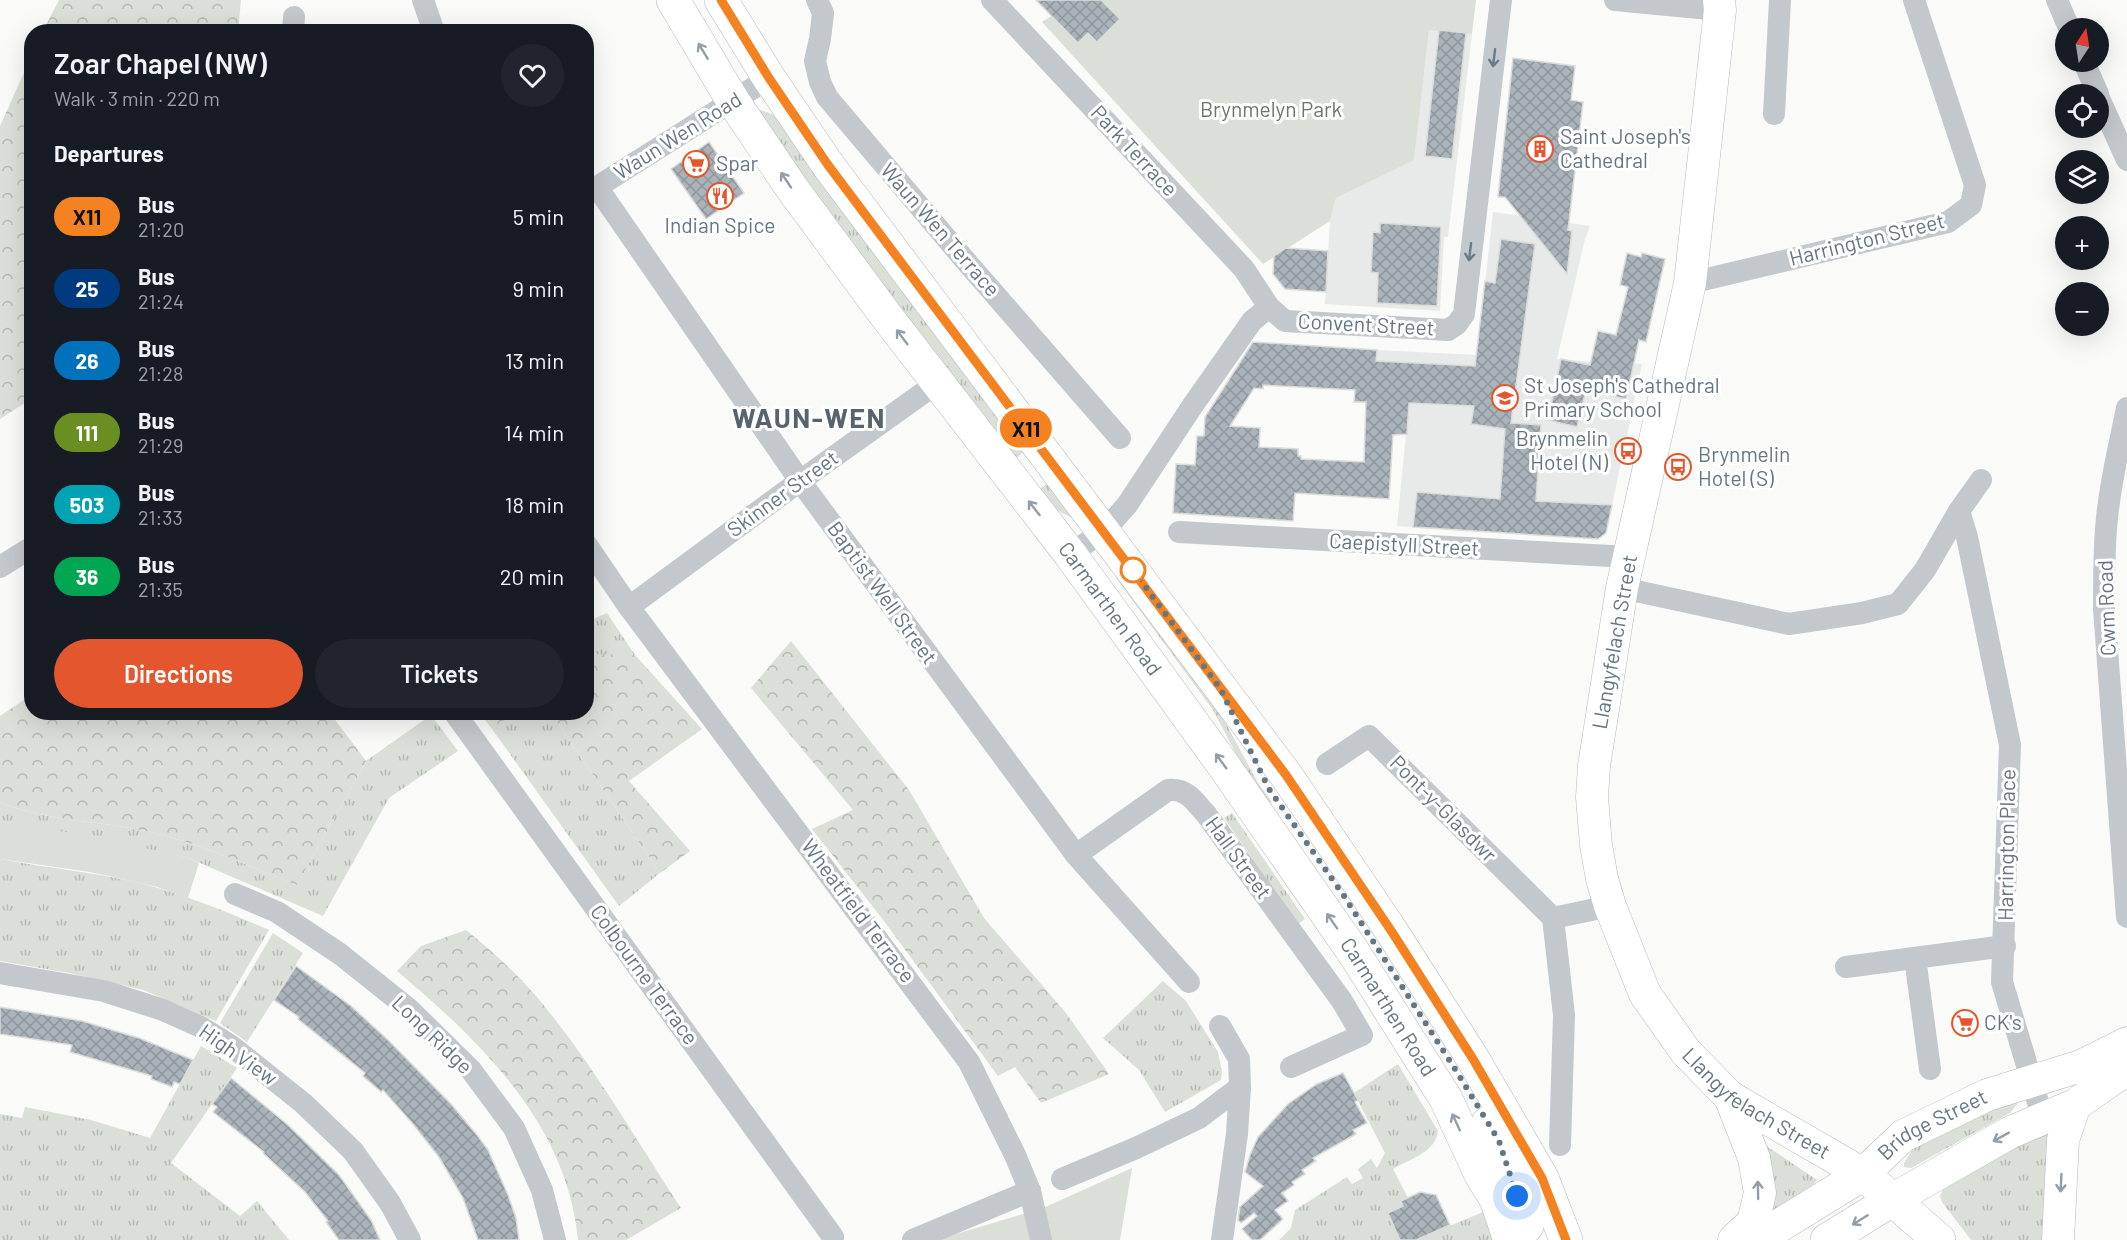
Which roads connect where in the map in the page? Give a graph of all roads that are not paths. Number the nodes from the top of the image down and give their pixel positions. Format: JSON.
{"nodes":[{"id":1,"x":423,"y":0,"type":"edge"},
{"id":2,"x":673,"y":0,"type":"edge"},
{"id":3,"x":817,"y":0,"type":"edge"},
{"id":4,"x":992,"y":0,"type":"edge"},
{"id":5,"x":1501,"y":0,"type":"edge"},
{"id":6,"x":1615,"y":0,"type":"edge"},
{"id":7,"x":1779,"y":0,"type":"edge"},
{"id":8,"x":1914,"y":0,"type":"edge"},
{"id":9,"x":2057,"y":0,"type":"edge"},
{"id":10,"x":728,"y":3,"type":"edge"},
{"id":11,"x":1719,"y":5,"type":"edge"},
{"id":12,"x":2065,"y":18,"type":"edge"},
{"id":13,"x":431,"y":24,"type":"edge"},
{"id":14,"x":769,"y":78,"type":"junction"},
{"id":15,"x":733,"y":101,"type":"junction"},
{"id":16,"x":1774,"y":114,"type":"dead end"},
{"id":17,"x":2109,"y":120,"type":"edge"},
{"id":18,"x":2127,"y":160,"type":"edge"},
{"id":19,"x":594,"y":190,"type":"edge"},
{"id":20,"x":594,"y":194,"type":"edge"},
{"id":21,"x":1690,"y":283,"type":"junction"},
{"id":22,"x":1269,"y":307,"type":"junction"},
{"id":23,"x":937,"y":383,"type":"junction"},
{"id":24,"x":2127,"y":408,"type":"edge"},
{"id":25,"x":1120,"y":438,"type":"dead end"},
{"id":26,"x":1981,"y":480,"type":"dead end"},
{"id":27,"x":800,"y":481,"type":"junction"},
{"id":28,"x":1959,"y":511,"type":"junction"},
{"id":29,"x":1104,"y":531,"type":"junction"},
{"id":30,"x":1179,"y":532,"type":"dead end"},
{"id":31,"x":24,"y":552,"type":"edge"},
{"id":32,"x":1070,"y":554,"type":"junction"},
{"id":33,"x":594,"y":556,"type":"edge"},
{"id":34,"x":1629,"y":557,"type":"junction"},
{"id":35,"x":0,"y":567,"type":"edge"},
{"id":36,"x":1622,"y":588,"type":"junction"},
{"id":37,"x":629,"y":607,"type":"junction"},
{"id":38,"x":1220,"y":688,"type":"junction"},
{"id":39,"x":460,"y":720,"type":"edge"},
{"id":40,"x":1327,"y":764,"type":"dead end"},
{"id":41,"x":1076,"y":855,"type":"junction"},
{"id":42,"x":235,"y":894,"type":"dead end"},
{"id":43,"x":1610,"y":906,"type":"junction"},
{"id":44,"x":2127,"y":917,"type":"edge"},
{"id":45,"x":1552,"y":918,"type":"junction"},
{"id":46,"x":2005,"y":946,"type":"junction"},
{"id":47,"x":1915,"y":958,"type":"junction"},
{"id":48,"x":1846,"y":967,"type":"dead end"},
{"id":49,"x":0,"y":973,"type":"edge"},
{"id":50,"x":1189,"y":982,"type":"dead end"},
{"id":51,"x":1220,"y":1026,"type":"dead end"},
{"id":52,"x":2127,"y":1044,"type":"edge"},
{"id":53,"x":1291,"y":1067,"type":"dead end"},
{"id":54,"x":1930,"y":1070,"type":"dead end"},
{"id":55,"x":2117,"y":1076,"type":"edge"},
{"id":56,"x":2032,"y":1082,"type":"junction"},
{"id":57,"x":1240,"y":1087,"type":"junction"},
{"id":58,"x":1730,"y":1097,"type":"junction"},
{"id":59,"x":2075,"y":1105,"type":"junction"},
{"id":60,"x":2043,"y":1119,"type":"junction"},
{"id":61,"x":1560,"y":1145,"type":"dead end"},
{"id":62,"x":1863,"y":1174,"type":"junction"},
{"id":63,"x":1062,"y":1179,"type":"dead end"},
{"id":64,"x":1030,"y":1191,"type":"junction"},
{"id":65,"x":1892,"y":1200,"type":"junction"},
{"id":66,"x":832,"y":1237,"type":"dead end"},
{"id":67,"x":410,"y":1240,"type":"edge"},
{"id":68,"x":555,"y":1240,"type":"edge"},
{"id":69,"x":913,"y":1240,"type":"edge"},
{"id":70,"x":1041,"y":1240,"type":"edge"},
{"id":71,"x":1222,"y":1240,"type":"edge"},
{"id":72,"x":1510,"y":1240,"type":"edge"},
{"id":73,"x":1531,"y":1240,"type":"edge"},
{"id":74,"x":1566,"y":1240,"type":"edge"},
{"id":75,"x":1734,"y":1240,"type":"edge"},
{"id":76,"x":1756,"y":1240,"type":"edge"},
{"id":77,"x":1827,"y":1240,"type":"edge"},
{"id":78,"x":1939,"y":1240,"type":"edge"},
{"id":79,"x":2058,"y":1240,"type":"edge"}],
"edges":[{"from":1,"to":13,"type":"street"},
{"from":15,"to":2,"type":"main road","name":"Carmarthen Road","one_way":true},
{"from":3,"to":25,"type":"street","name":"Waun Wen Terrace"},
{"from":4,"to":22,"type":"street","name":"Park Terrace"},
{"from":5,"to":22,"type":"street","name":"Convent Street","one_way":true},
{"from":6,"to":11,"type":"street"},
{"from":7,"to":16,"type":"street"},
{"from":8,"to":21,"type":"street","name":"Harrington Street"},
{"from":9,"to":12,"type":"street"},
{"from":10,"to":14,"type":"main road","name":"Carmarthen Road"},
{"from":11,"to":21,"type":"main road","name":"Llangyfelach Street"},
{"from":14,"to":15,"type":"street","name":"Waun Wen Road"},
{"from":14,"to":29,"type":"main road","name":"Carmarthen Road"},
{"from":15,"to":19,"type":"street","name":"Waun Wen Road"},
{"from":23,"to":15,"type":"main road","name":"Carmarthen Road","one_way":true},
{"from":17,"to":18,"type":"street"},
{"from":20,"to":27,"type":"street","name":"Baptist Well Street"},
{"from":21,"to":34,"type":"main road","name":"Llangyfelach Street"},
{"from":22,"to":29,"type":"street","name":"Convent Street"},
{"from":23,"to":27,"type":"street","name":"Skinner Street"},
{"from":32,"to":23,"type":"main road","name":"Carmarthen Road","one_way":true},
{"from":24,"to":44,"type":"street","name":"Cwm Road"},
{"from":26,"to":28,"type":"street"},
{"from":27,"to":37,"type":"street","name":"Skinner Street"},
{"from":27,"to":41,"type":"street","name":"Baptist Well Street"},
{"from":28,"to":36,"type":"street"},
{"from":28,"to":46,"type":"street","name":"Harrington Place"},
{"from":29,"to":32,"type":"street","name":"Convent Street"},
{"from":29,"to":38,"type":"main road","name":"Carmarthen Road"},
{"from":30,"to":34,"type":"street","name":"Caepistyll Street"},
{"from":31,"to":35,"type":"street"},
{"from":72,"to":32,"type":"main road","name":"Carmarthen Road","one_way":true},
{"from":33,"to":37,"type":"street","name":"Wheatfield Terrace"},
{"from":34,"to":36,"type":"main road","name":"Llangyfelach Street"},
{"from":36,"to":43,"type":"main road","name":"Llangyfelach Street"},
{"from":37,"to":64,"type":"street","name":"Wheatfield Terrace"},
{"from":38,"to":73,"type":"main road"},
{"from":38,"to":74,"type":"main road","name":"Carmarthen Road"},
{"from":39,"to":66,"type":"street","name":"Colbourne Terrace"},
{"from":40,"to":45,"type":"street","name":"Pont-y-Glasdwr"},
{"from":41,"to":50,"type":"street","name":"Baptist Well Street"},
{"from":41,"to":53,"type":"street","name":"Hall Street"},
{"from":42,"to":68,"type":"street","name":"Long Ridge"},
{"from":43,"to":45,"type":"street"},
{"from":43,"to":58,"type":"main road","name":"Llangyfelach Street"},
{"from":45,"to":61,"type":"street"},
{"from":46,"to":47,"type":"street","name":"Harrington Place"},
{"from":46,"to":56,"type":"street","name":"Harrington Place"},
{"from":47,"to":48,"type":"street","name":"Harrington Place"},
{"from":47,"to":54,"type":"street"},
{"from":49,"to":67,"type":"street","name":"High View"},
{"from":51,"to":57,"type":"street"},
{"from":52,"to":56,"type":"main road","name":"Bridge Street"},
{"from":55,"to":59,"type":"main road","name":"Bridge Street"},
{"from":56,"to":60,"type":"street","name":"Harrington Place"},
{"from":56,"to":62,"type":"main road","name":"Bridge Street"},
{"from":57,"to":63,"type":"street"},
{"from":57,"to":71,"type":"street"},
{"from":58,"to":62,"type":"main road","name":"Llangyfelach Street"},
{"from":75,"to":58,"type":"main road","one_way":true},
{"from":59,"to":60,"type":"main road","name":"Bridge Street"},
{"from":59,"to":79,"type":"main road","one_way":true},
{"from":60,"to":65,"type":"main road","name":"Bridge Street","one_way":true},
{"from":62,"to":65,"type":"main road"},
{"from":62,"to":76,"type":"main road","name":"Bridge Street"},
{"from":64,"to":69,"type":"street"},
{"from":64,"to":70,"type":"street","name":"Wheatfield Terrace"},
{"from":65,"to":77,"type":"main road","name":"Bridge Street","one_way":true},
{"from":65,"to":78,"type":"main road"}]}
